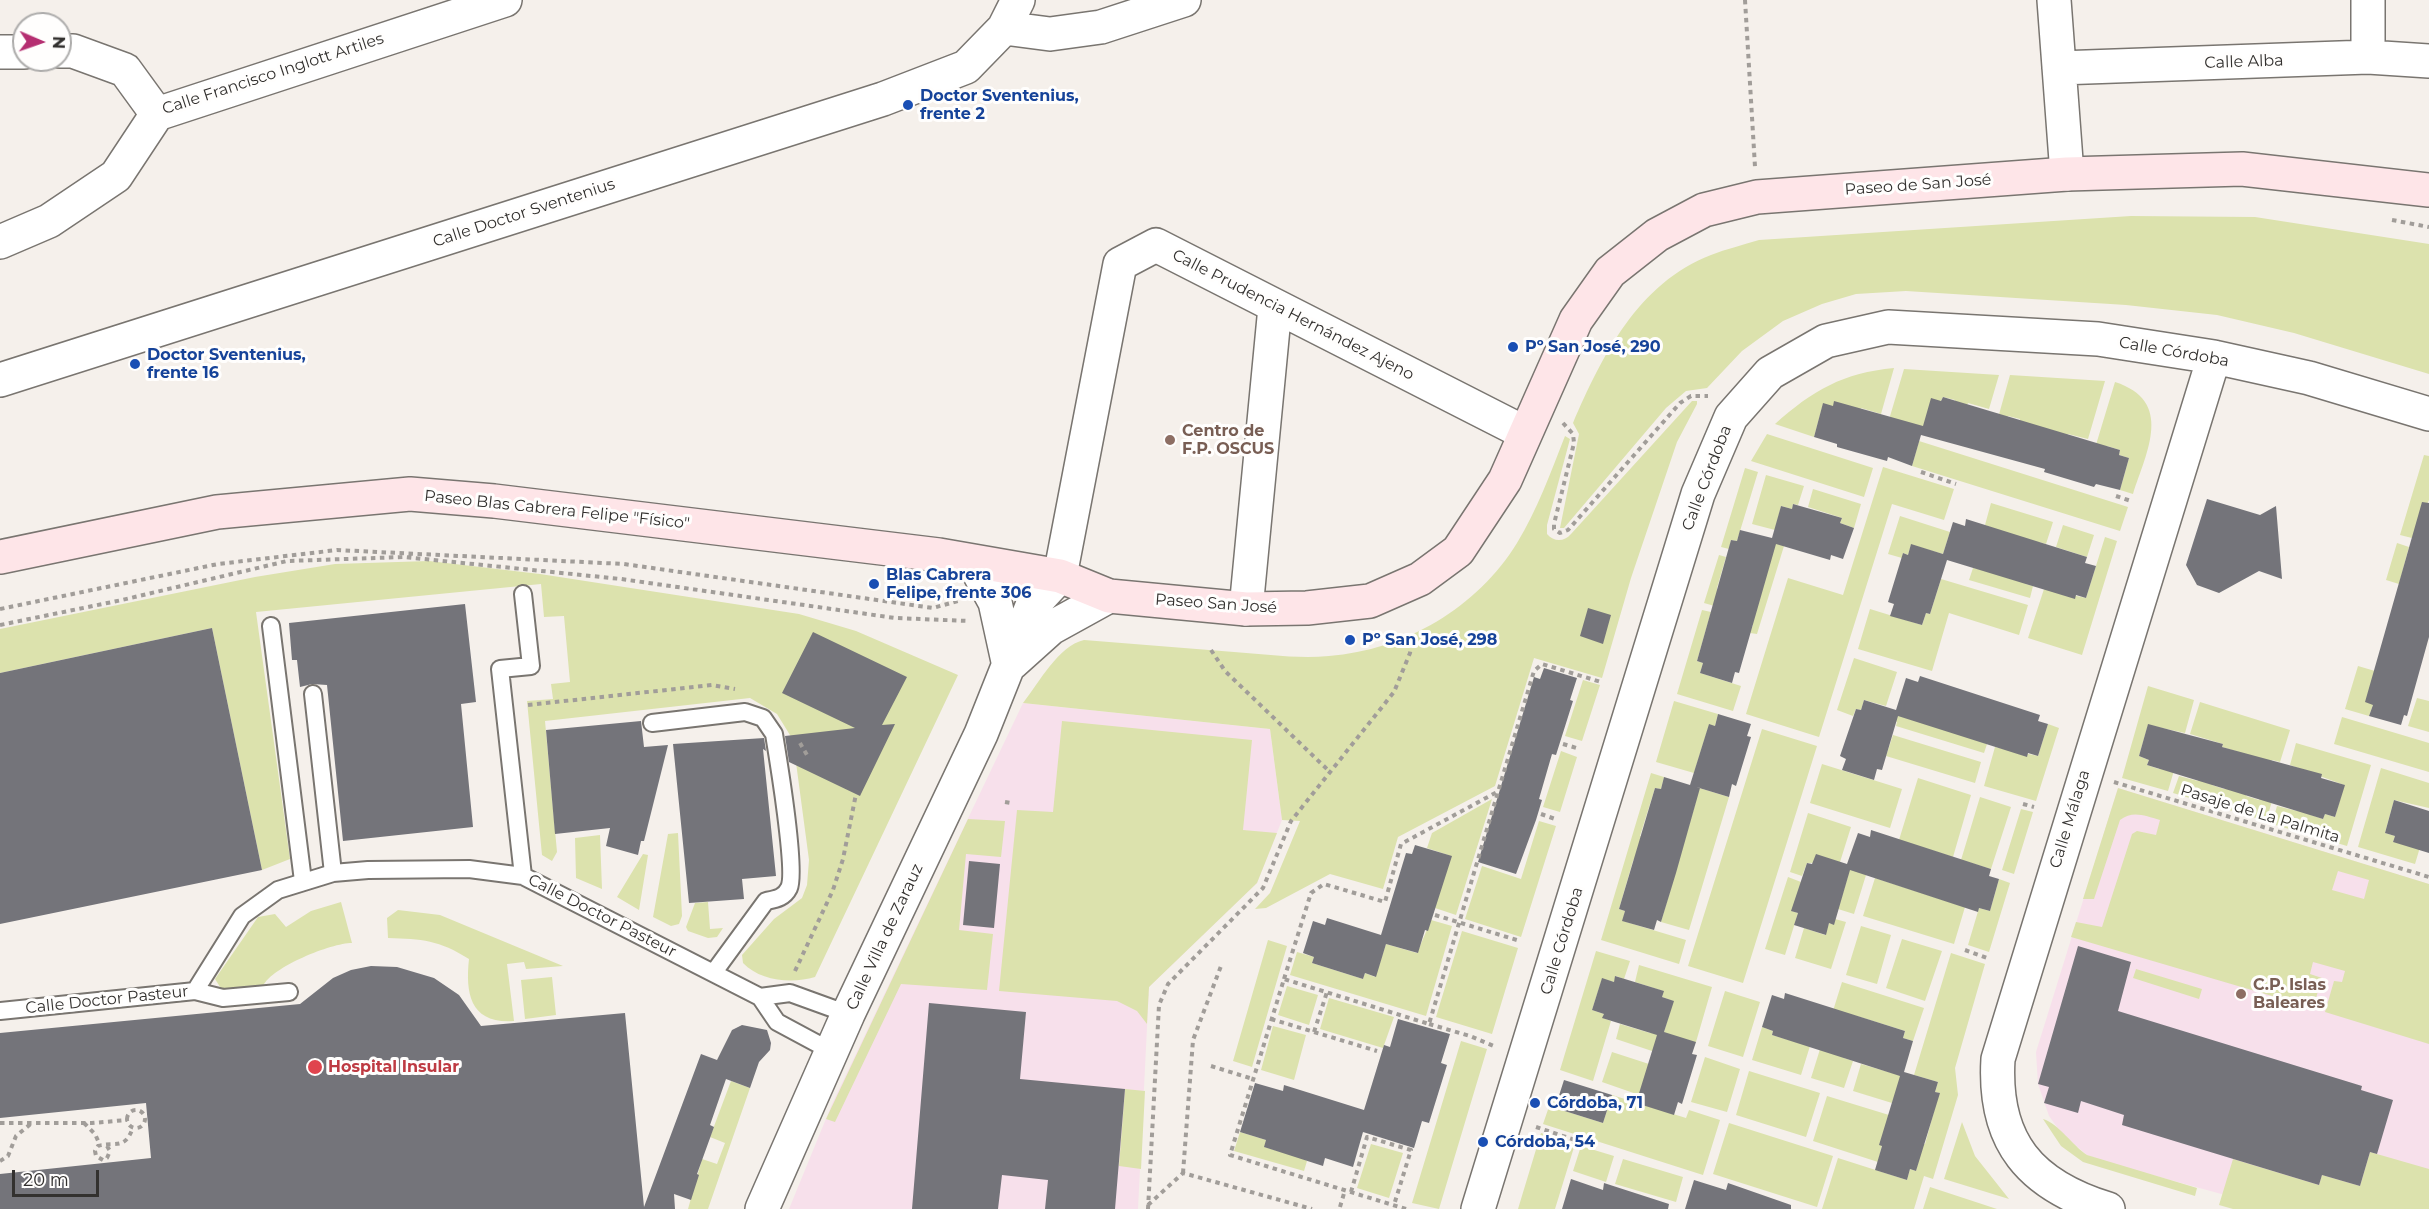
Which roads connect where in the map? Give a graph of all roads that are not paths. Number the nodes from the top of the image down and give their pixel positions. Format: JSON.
{"nodes":[{"id":1,"x":505,"y":0,"type":"edge"},
{"id":2,"x":1184,"y":0,"type":"edge"},
{"id":3,"x":2054,"y":0,"type":"edge"},
{"id":4,"x":2368,"y":0,"type":"edge"},
{"id":5,"x":1011,"y":14,"type":"edge"},
{"id":6,"x":72,"y":51,"type":"edge"},
{"id":7,"x":2368,"y":57,"type":"junction"},
{"id":8,"x":2429,"y":61,"type":"edge"},
{"id":9,"x":2059,"y":68,"type":"junction"},
{"id":10,"x":157,"y":114,"type":"junction"},
{"id":11,"x":2067,"y":174,"type":"junction"},
{"id":12,"x":2429,"y":190,"type":"edge"},
{"id":13,"x":0,"y":242,"type":"edge"},
{"id":14,"x":1275,"y":307,"type":"junction"},
{"id":15,"x":2212,"y":364,"type":"junction"},
{"id":16,"x":0,"y":380,"type":"edge"},
{"id":17,"x":2429,"y":414,"type":"edge"},
{"id":18,"x":1525,"y":433,"type":"junction"},
{"id":19,"x":0,"y":557,"type":"edge"},
{"id":20,"x":973,"y":562,"type":"junction"},
{"id":21,"x":1060,"y":576,"type":"junction"},
{"id":22,"x":523,"y":594,"type":"dead end"},
{"id":23,"x":1109,"y":596,"type":"junction"},
{"id":24,"x":1246,"y":609,"type":"junction"},
{"id":25,"x":271,"y":626,"type":"dead end"},
{"id":26,"x":1009,"y":666,"type":"junction"},
{"id":27,"x":313,"y":694,"type":"dead end"},
{"id":28,"x":652,"y":723,"type":"dead end"},
{"id":29,"x":333,"y":873,"type":"junction"},
{"id":30,"x":523,"y":876,"type":"junction"},
{"id":31,"x":303,"y":881,"type":"junction"},
{"id":32,"x":714,"y":972,"type":"junction"},
{"id":33,"x":195,"y":991,"type":"junction"},
{"id":34,"x":289,"y":992,"type":"dead end"},
{"id":35,"x":760,"y":997,"type":"junction"},
{"id":36,"x":0,"y":1011,"type":"edge"},
{"id":37,"x":848,"y":1014,"type":"junction"},
{"id":38,"x":831,"y":1051,"type":"junction"},
{"id":39,"x":762,"y":1209,"type":"edge"},
{"id":40,"x":1478,"y":1209,"type":"edge"},
{"id":41,"x":2108,"y":1209,"type":"edge"}],
"edges":[{"from":1,"to":10,"type":"street","name":"Calle Francisco Inglott Artiles"},
{"from":2,"to":5,"type":"street"},
{"from":3,"to":9,"type":"street"},
{"from":4,"to":7,"type":"street"},
{"from":5,"to":16,"type":"street","name":"Calle Doctor Sventenius"},
{"from":6,"to":10,"type":"street","name":"Calle Francisco Inglott Artiles"},
{"from":7,"to":8,"type":"street","name":"Calle Alba"},
{"from":7,"to":9,"type":"street","name":"Calle Alba"},
{"from":9,"to":11,"type":"street"},
{"from":10,"to":13,"type":"street"},
{"from":11,"to":12,"type":"street","name":"Paseo de San José"},
{"from":11,"to":18,"type":"street","name":"Paseo de San José"},
{"from":14,"to":18,"type":"street","name":"Calle Prudencia Hernández Ajeno"},
{"from":14,"to":21,"type":"street","name":"Calle Prudencia Hernández Ajeno"},
{"from":14,"to":24,"type":"street"},
{"from":15,"to":17,"type":"street","name":"Calle Córdoba"},
{"from":15,"to":40,"type":"street","name":"Calle Córdoba"},
{"from":15,"to":41,"type":"street","name":"Calle Málaga"},
{"from":18,"to":24,"type":"street","name":"Paseo San José"},
{"from":19,"to":20,"type":"street","name":"Paseo Blas Cabrera Felipe \"Físico\""},
{"from":20,"to":21,"type":"street","name":"Paseo San José"},
{"from":20,"to":26,"type":"street"},
{"from":21,"to":23,"type":"street","name":"Paseo San José"},
{"from":21,"to":26,"type":"street","name":"Calle Villa de Zarauz"},
{"from":22,"to":30,"type":"lane"},
{"from":23,"to":24,"type":"street","name":"Paseo San José"},
{"from":23,"to":26,"type":"street","name":"Calle Villa de Zarauz"},
{"from":25,"to":31,"type":"lane"},
{"from":26,"to":37,"type":"street","name":"Calle Villa de Zarauz"},
{"from":27,"to":29,"type":"lane"},
{"from":28,"to":32,"type":"lane"},
{"from":29,"to":30,"type":"lane","name":"Calle Doctor Pasteur"},
{"from":29,"to":31,"type":"lane","name":"Calle Doctor Pasteur"},
{"from":30,"to":32,"type":"lane","name":"Calle Doctor Pasteur"},
{"from":31,"to":33,"type":"lane","name":"Calle Doctor Pasteur"},
{"from":32,"to":35,"type":"lane","name":"Calle Doctor Pasteur"},
{"from":33,"to":34,"type":"lane"},
{"from":33,"to":36,"type":"lane","name":"Calle Doctor Pasteur"},
{"from":35,"to":37,"type":"lane"},
{"from":35,"to":38,"type":"lane"},
{"from":37,"to":38,"type":"street","name":"Calle Villa de Zarauz"},
{"from":38,"to":39,"type":"street","name":"Calle Villa de Zarauz"}]}
